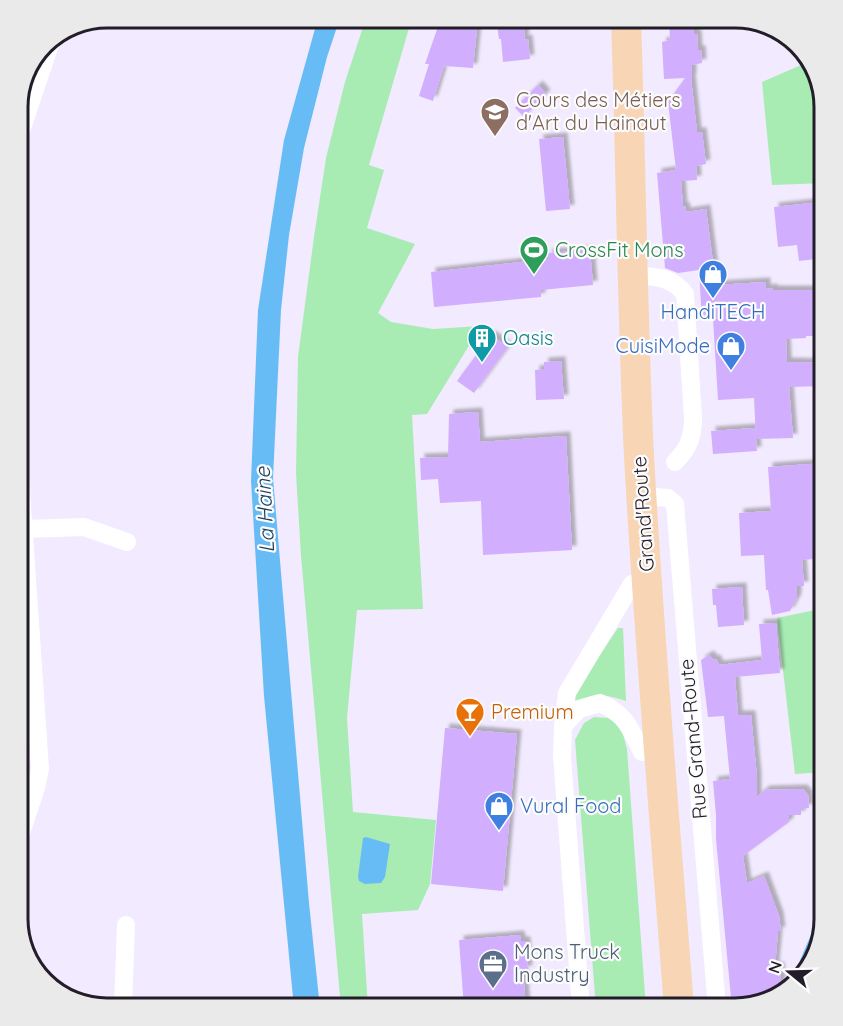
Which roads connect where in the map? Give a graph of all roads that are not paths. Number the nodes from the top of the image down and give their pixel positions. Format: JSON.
{"nodes":[{"id":1,"x":608,"y":29,"type":"edge"},
{"id":2,"x":626,"y":29,"type":"edge"},
{"id":3,"x":45,"y":59,"type":"edge"},
{"id":4,"x":29,"y":107,"type":"edge"},
{"id":5,"x":632,"y":275,"type":"junction"},
{"id":6,"x":675,"y":462,"type":"dead end"},
{"id":7,"x":642,"y":496,"type":"junction"},
{"id":8,"x":28,"y":529,"type":"edge"},
{"id":9,"x":127,"y":542,"type":"dead end"},
{"id":10,"x":632,"y":584,"type":"junction"},
{"id":11,"x":28,"y":595,"type":"edge"},
{"id":12,"x":563,"y":726,"type":"junction"},
{"id":13,"x":642,"y":752,"type":"junction"},
{"id":14,"x":28,"y":812,"type":"edge"},
{"id":15,"x":126,"y":925,"type":"dead end"},
{"id":16,"x":123,"y":998,"type":"edge"},
{"id":17,"x":580,"y":998,"type":"edge"},
{"id":18,"x":660,"y":998,"type":"edge"},
{"id":19,"x":678,"y":998,"type":"edge"},
{"id":20,"x":716,"y":998,"type":"edge"}],
"edges":[{"from":1,"to":10,"type":"main road","name":"Grand'Route"},
{"from":2,"to":5,"type":"main road","name":"Grand'Route"},
{"from":3,"to":4,"type":"street"},
{"from":5,"to":6,"type":"street"},
{"from":5,"to":7,"type":"main road","name":"Grand'Route"},
{"from":7,"to":19,"type":"main road","name":"Grand'Route"},
{"from":7,"to":20,"type":"street","name":"Rue Grand-Route"},
{"from":8,"to":9,"type":"street"},
{"from":10,"to":12,"type":"street"},
{"from":10,"to":13,"type":"main road","name":"Grand'Route"},
{"from":11,"to":14,"type":"street"},
{"from":12,"to":13,"type":"street"},
{"from":12,"to":17,"type":"street"},
{"from":13,"to":18,"type":"main road","name":"Grand'Route"},
{"from":15,"to":16,"type":"street"}]}
